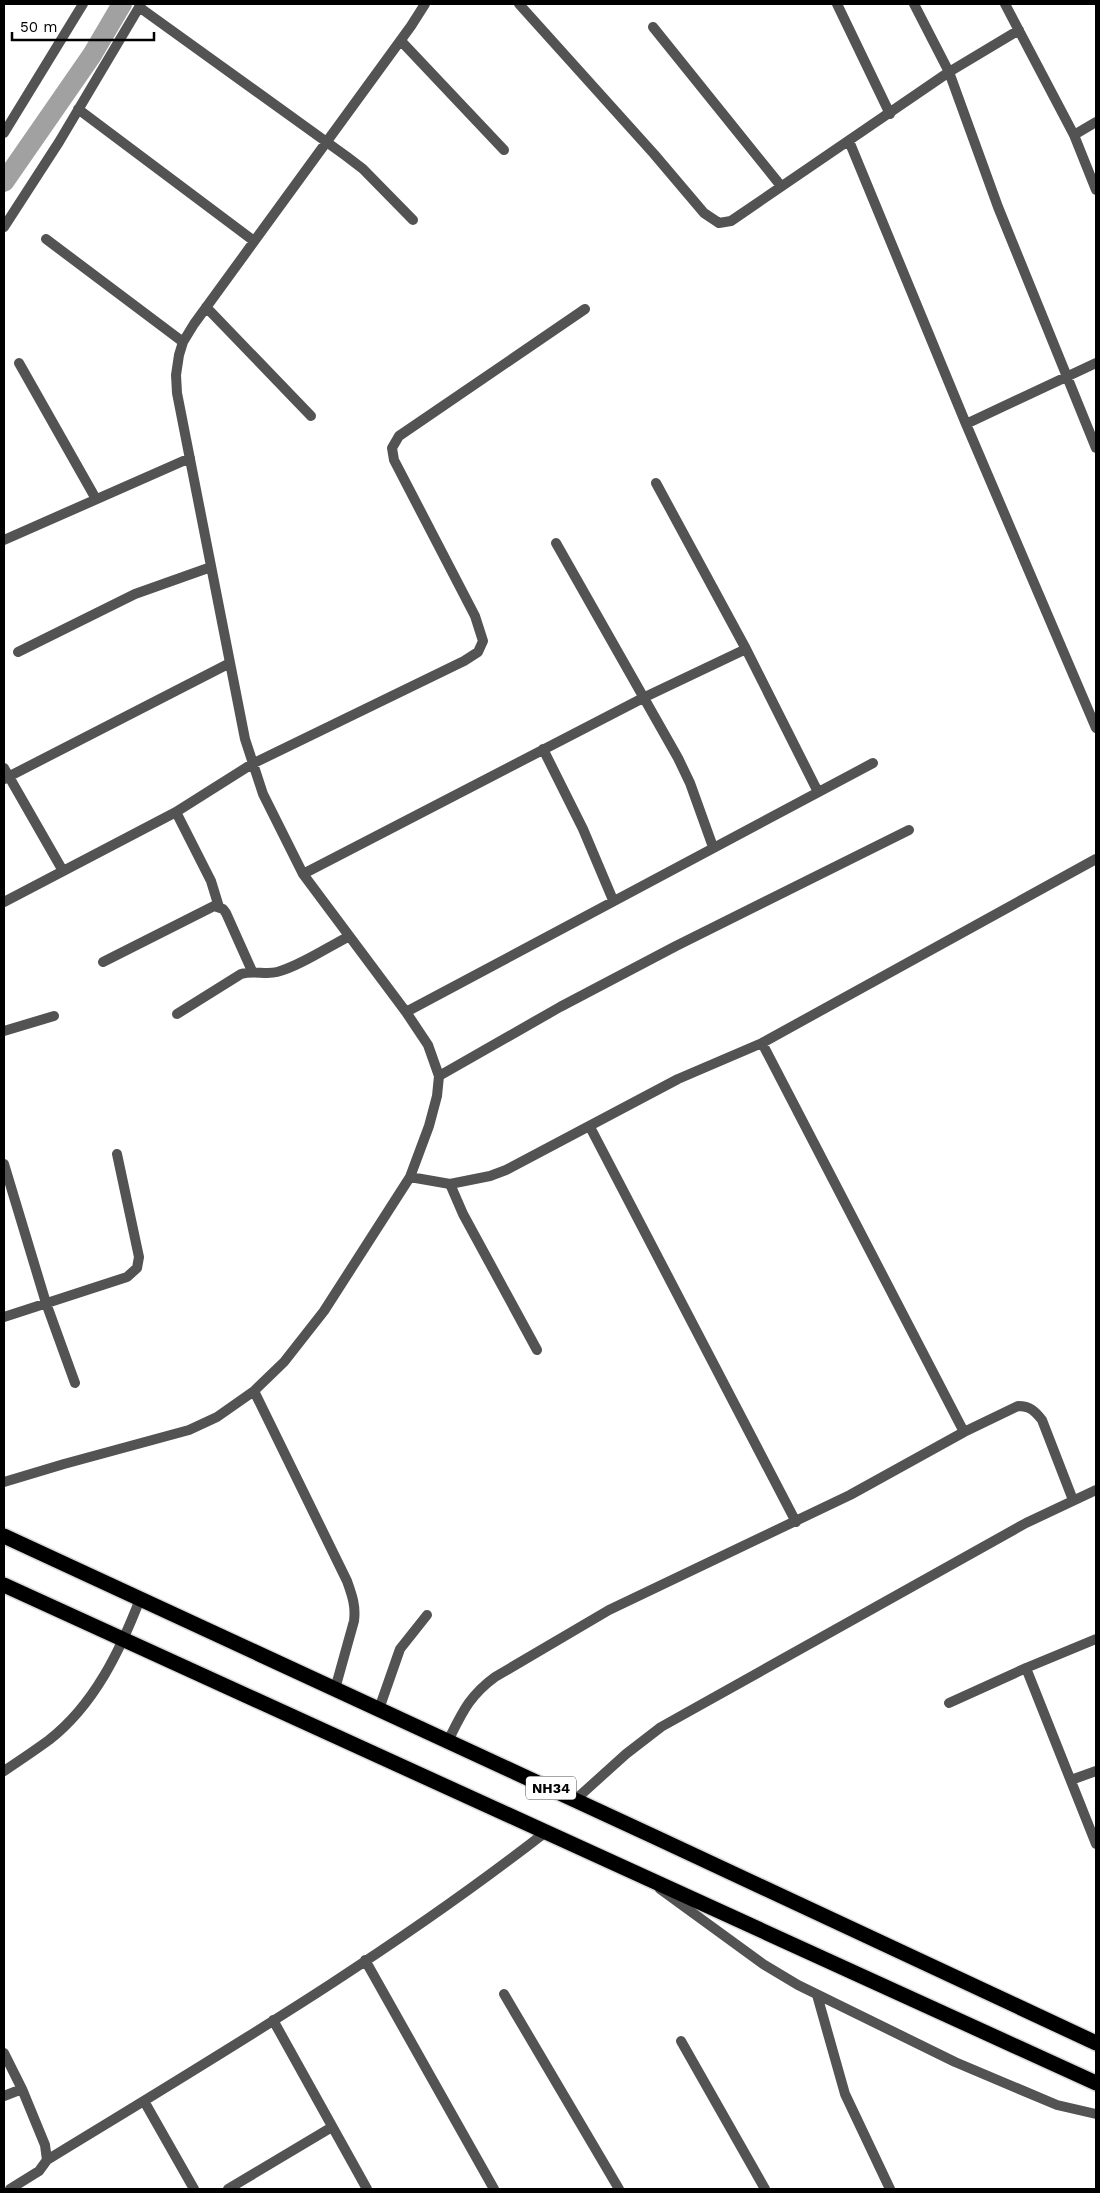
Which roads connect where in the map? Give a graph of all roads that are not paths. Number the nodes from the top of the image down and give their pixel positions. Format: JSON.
{"nodes":[{"id":1,"x":83,"y":4,"type":"edge"},
{"id":2,"x":425,"y":4,"type":"edge"},
{"id":3,"x":519,"y":4,"type":"edge"},
{"id":4,"x":837,"y":4,"type":"edge"},
{"id":5,"x":914,"y":4,"type":"edge"},
{"id":6,"x":1005,"y":4,"type":"edge"},
{"id":7,"x":140,"y":5,"type":"edge"},
{"id":8,"x":653,"y":27,"type":"dead end"},
{"id":9,"x":1019,"y":30,"type":"junction"},
{"id":10,"x":401,"y":41,"type":"junction"},
{"id":11,"x":949,"y":72,"type":"junction"},
{"id":12,"x":78,"y":109,"type":"junction"},
{"id":13,"x":890,"y":114,"type":"junction"},
{"id":14,"x":1096,"y":122,"type":"edge"},
{"id":15,"x":4,"y":132,"type":"edge"},
{"id":16,"x":1074,"y":135,"type":"junction"},
{"id":17,"x":849,"y":141,"type":"junction"},
{"id":18,"x":328,"y":142,"type":"junction"},
{"id":19,"x":504,"y":150,"type":"dead end"},
{"id":20,"x":781,"y":186,"type":"junction"},
{"id":21,"x":1096,"y":190,"type":"edge"},
{"id":22,"x":413,"y":220,"type":"dead end"},
{"id":23,"x":4,"y":227,"type":"edge"},
{"id":24,"x":46,"y":240,"type":"dead end"},
{"id":25,"x":254,"y":241,"type":"junction"},
{"id":26,"x":206,"y":307,"type":"junction"},
{"id":27,"x":585,"y":309,"type":"dead end"},
{"id":28,"x":183,"y":342,"type":"junction"},
{"id":29,"x":19,"y":363,"type":"dead end"},
{"id":30,"x":1096,"y":363,"type":"edge"},
{"id":31,"x":1066,"y":376,"type":"junction"},
{"id":32,"x":311,"y":416,"type":"dead end"},
{"id":33,"x":966,"y":424,"type":"junction"},
{"id":34,"x":1096,"y":448,"type":"edge"},
{"id":35,"x":190,"y":458,"type":"junction"},
{"id":36,"x":656,"y":482,"type":"dead end"},
{"id":37,"x":96,"y":499,"type":"junction"},
{"id":38,"x":4,"y":540,"type":"edge"},
{"id":39,"x":556,"y":543,"type":"dead end"},
{"id":40,"x":211,"y":567,"type":"junction"},
{"id":41,"x":746,"y":649,"type":"junction"},
{"id":42,"x":18,"y":652,"type":"dead end"},
{"id":43,"x":230,"y":663,"type":"junction"},
{"id":44,"x":645,"y":697,"type":"junction"},
{"id":45,"x":1096,"y":728,"type":"edge"},
{"id":46,"x":543,"y":749,"type":"junction"},
{"id":47,"x":873,"y":763,"type":"dead end"},
{"id":48,"x":252,"y":764,"type":"junction"},
{"id":49,"x":5,"y":775,"type":"edge"},
{"id":50,"x":818,"y":792,"type":"junction"},
{"id":51,"x":176,"y":812,"type":"junction"},
{"id":52,"x":908,"y":830,"type":"dead end"},
{"id":53,"x":713,"y":847,"type":"junction"},
{"id":54,"x":1096,"y":859,"type":"edge"},
{"id":55,"x":63,"y":871,"type":"junction"},
{"id":56,"x":303,"y":874,"type":"junction"},
{"id":57,"x":612,"y":900,"type":"junction"},
{"id":58,"x":4,"y":902,"type":"edge"},
{"id":59,"x":219,"y":907,"type":"junction"},
{"id":60,"x":348,"y":937,"type":"junction"},
{"id":61,"x":104,"y":962,"type":"dead end"},
{"id":62,"x":252,"y":971,"type":"junction"},
{"id":63,"x":406,"y":1012,"type":"junction"},
{"id":64,"x":177,"y":1014,"type":"dead end"},
{"id":65,"x":54,"y":1016,"type":"dead end"},
{"id":66,"x":4,"y":1031,"type":"edge"},
{"id":67,"x":762,"y":1043,"type":"junction"},
{"id":68,"x":439,"y":1076,"type":"junction"},
{"id":69,"x":590,"y":1127,"type":"junction"},
{"id":70,"x":117,"y":1154,"type":"dead end"},
{"id":71,"x":4,"y":1164,"type":"edge"},
{"id":72,"x":410,"y":1177,"type":"junction"},
{"id":73,"x":450,"y":1184,"type":"junction"},
{"id":74,"x":46,"y":1303,"type":"junction"},
{"id":75,"x":4,"y":1317,"type":"edge"},
{"id":76,"x":537,"y":1350,"type":"dead end"},
{"id":77,"x":75,"y":1382,"type":"dead end"},
{"id":78,"x":254,"y":1391,"type":"junction"},
{"id":79,"x":964,"y":1432,"type":"junction"},
{"id":80,"x":4,"y":1482,"type":"edge"},
{"id":81,"x":1096,"y":1490,"type":"edge"},
{"id":82,"x":1073,"y":1500,"type":"junction"},
{"id":83,"x":796,"y":1522,"type":"junction"},
{"id":84,"x":4,"y":1536,"type":"edge"},
{"id":85,"x":4,"y":1584,"type":"edge"},
{"id":86,"x":140,"y":1599,"type":"junction"},
{"id":87,"x":427,"y":1615,"type":"dead end"},
{"id":88,"x":124,"y":1639,"type":"junction"},
{"id":89,"x":1096,"y":1639,"type":"edge"},
{"id":90,"x":1026,"y":1668,"type":"junction"},
{"id":91,"x":335,"y":1689,"type":"junction"},
{"id":92,"x":949,"y":1703,"type":"dead end"},
{"id":93,"x":379,"y":1709,"type":"junction"},
{"id":94,"x":448,"y":1741,"type":"junction"},
{"id":95,"x":4,"y":1771,"type":"edge"},
{"id":96,"x":1096,"y":1771,"type":"edge"},
{"id":97,"x":1071,"y":1780,"type":"junction"},
{"id":98,"x":575,"y":1800,"type":"junction"},
{"id":99,"x":547,"y":1831,"type":"junction"},
{"id":100,"x":1096,"y":1844,"type":"edge"},
{"id":101,"x":636,"y":1872,"type":"junction"},
{"id":102,"x":365,"y":1960,"type":"junction"},
{"id":103,"x":504,"y":1994,"type":"dead end"},
{"id":104,"x":817,"y":1995,"type":"junction"},
{"id":105,"x":273,"y":2020,"type":"junction"},
{"id":106,"x":681,"y":2041,"type":"dead end"},
{"id":107,"x":1096,"y":2044,"type":"edge"},
{"id":108,"x":4,"y":2054,"type":"edge"},
{"id":109,"x":1096,"y":2083,"type":"edge"},
{"id":110,"x":22,"y":2088,"type":"junction"},
{"id":111,"x":4,"y":2096,"type":"edge"},
{"id":112,"x":144,"y":2101,"type":"junction"},
{"id":113,"x":1096,"y":2114,"type":"edge"},
{"id":114,"x":332,"y":2127,"type":"junction"},
{"id":115,"x":47,"y":2160,"type":"junction"},
{"id":116,"x":10,"y":2189,"type":"edge"},
{"id":117,"x":194,"y":2189,"type":"edge"},
{"id":118,"x":228,"y":2189,"type":"edge"},
{"id":119,"x":367,"y":2189,"type":"edge"},
{"id":120,"x":494,"y":2189,"type":"edge"},
{"id":121,"x":619,"y":2189,"type":"edge"},
{"id":122,"x":765,"y":2189,"type":"edge"},
{"id":123,"x":890,"y":2189,"type":"edge"}],
"edges":[{"from":1,"to":15,"type":"street"},
{"from":2,"to":10,"type":"street"},
{"from":3,"to":20,"type":"street"},
{"from":4,"to":13,"type":"street"},
{"from":5,"to":11,"type":"street"},
{"from":6,"to":9,"type":"street"},
{"from":7,"to":12,"type":"street"},
{"from":7,"to":18,"type":"street"},
{"from":8,"to":20,"type":"street"},
{"from":9,"to":11,"type":"street"},
{"from":9,"to":16,"type":"street"},
{"from":10,"to":18,"type":"street"},
{"from":10,"to":19,"type":"street"},
{"from":11,"to":13,"type":"street"},
{"from":11,"to":31,"type":"street"},
{"from":12,"to":23,"type":"street"},
{"from":12,"to":25,"type":"street"},
{"from":13,"to":17,"type":"street"},
{"from":14,"to":16,"type":"street"},
{"from":16,"to":21,"type":"street"},
{"from":17,"to":20,"type":"street"},
{"from":17,"to":33,"type":"street"},
{"from":18,"to":22,"type":"street"},
{"from":18,"to":25,"type":"street"},
{"from":24,"to":28,"type":"street"},
{"from":25,"to":26,"type":"street"},
{"from":26,"to":28,"type":"street"},
{"from":26,"to":32,"type":"street"},
{"from":27,"to":48,"type":"street"},
{"from":28,"to":35,"type":"street"},
{"from":29,"to":37,"type":"street"},
{"from":30,"to":31,"type":"street"},
{"from":31,"to":33,"type":"street"},
{"from":31,"to":34,"type":"street"},
{"from":33,"to":45,"type":"street"},
{"from":35,"to":37,"type":"street"},
{"from":35,"to":40,"type":"street"},
{"from":36,"to":41,"type":"street"},
{"from":37,"to":38,"type":"street"},
{"from":39,"to":44,"type":"street"},
{"from":40,"to":42,"type":"street"},
{"from":40,"to":43,"type":"street"},
{"from":41,"to":44,"type":"street"},
{"from":41,"to":50,"type":"street"},
{"from":43,"to":48,"type":"street"},
{"from":43,"to":49,"type":"street"},
{"from":44,"to":46,"type":"street"},
{"from":44,"to":53,"type":"street"},
{"from":46,"to":56,"type":"street"},
{"from":46,"to":57,"type":"street"},
{"from":47,"to":50,"type":"street"},
{"from":48,"to":51,"type":"street"},
{"from":48,"to":56,"type":"street"},
{"from":49,"to":55,"type":"street"},
{"from":50,"to":53,"type":"street"},
{"from":51,"to":55,"type":"street"},
{"from":51,"to":59,"type":"street"},
{"from":52,"to":68,"type":"street"},
{"from":53,"to":57,"type":"street"},
{"from":54,"to":67,"type":"street"},
{"from":55,"to":58,"type":"street"},
{"from":56,"to":60,"type":"street"},
{"from":57,"to":63,"type":"street"},
{"from":59,"to":61,"type":"street"},
{"from":59,"to":62,"type":"street"},
{"from":60,"to":62,"type":"street"},
{"from":60,"to":63,"type":"street"},
{"from":62,"to":64,"type":"street"},
{"from":63,"to":68,"type":"street"},
{"from":65,"to":66,"type":"street"},
{"from":67,"to":69,"type":"street"},
{"from":67,"to":79,"type":"street"},
{"from":68,"to":72,"type":"street"},
{"from":69,"to":73,"type":"street"},
{"from":69,"to":83,"type":"street"},
{"from":70,"to":74,"type":"street"},
{"from":71,"to":74,"type":"street"},
{"from":72,"to":73,"type":"street"},
{"from":72,"to":78,"type":"street"},
{"from":73,"to":76,"type":"street"},
{"from":74,"to":75,"type":"street"},
{"from":74,"to":77,"type":"street"},
{"from":78,"to":80,"type":"street"},
{"from":78,"to":91,"type":"street"},
{"from":79,"to":82,"type":"street"},
{"from":79,"to":83,"type":"street"},
{"from":81,"to":82,"type":"street"},
{"from":82,"to":98,"type":"street"},
{"from":83,"to":94,"type":"street"},
{"from":84,"to":86,"type":"highway","number":"NH34"},
{"from":85,"to":88,"type":"highway","number":"NH34"},
{"from":86,"to":88,"type":"street"},
{"from":86,"to":91,"type":"highway","number":"NH34"},
{"from":87,"to":93,"type":"street"},
{"from":88,"to":95,"type":"street"},
{"from":88,"to":99,"type":"highway","number":"NH34"},
{"from":89,"to":90,"type":"street"},
{"from":90,"to":92,"type":"street"},
{"from":90,"to":97,"type":"street"},
{"from":91,"to":93,"type":"highway","number":"NH34"},
{"from":93,"to":94,"type":"highway","number":"NH34"},
{"from":94,"to":98,"type":"highway","number":"NH34"},
{"from":96,"to":97,"type":"street"},
{"from":97,"to":100,"type":"street"},
{"from":98,"to":107,"type":"highway","number":"NH34"},
{"from":99,"to":101,"type":"highway","number":"NH34"},
{"from":99,"to":102,"type":"street"},
{"from":101,"to":104,"type":"street"},
{"from":101,"to":109,"type":"highway","number":"NH34"},
{"from":102,"to":105,"type":"street"},
{"from":102,"to":120,"type":"street"},
{"from":103,"to":121,"type":"street"},
{"from":104,"to":113,"type":"street"},
{"from":104,"to":123,"type":"street"},
{"from":105,"to":112,"type":"street"},
{"from":105,"to":114,"type":"street"},
{"from":106,"to":122,"type":"street"},
{"from":108,"to":110,"type":"street"},
{"from":110,"to":111,"type":"street"},
{"from":110,"to":115,"type":"street"},
{"from":112,"to":115,"type":"street"},
{"from":112,"to":117,"type":"street"},
{"from":114,"to":118,"type":"street"},
{"from":114,"to":119,"type":"street"},
{"from":115,"to":116,"type":"street"}]}
